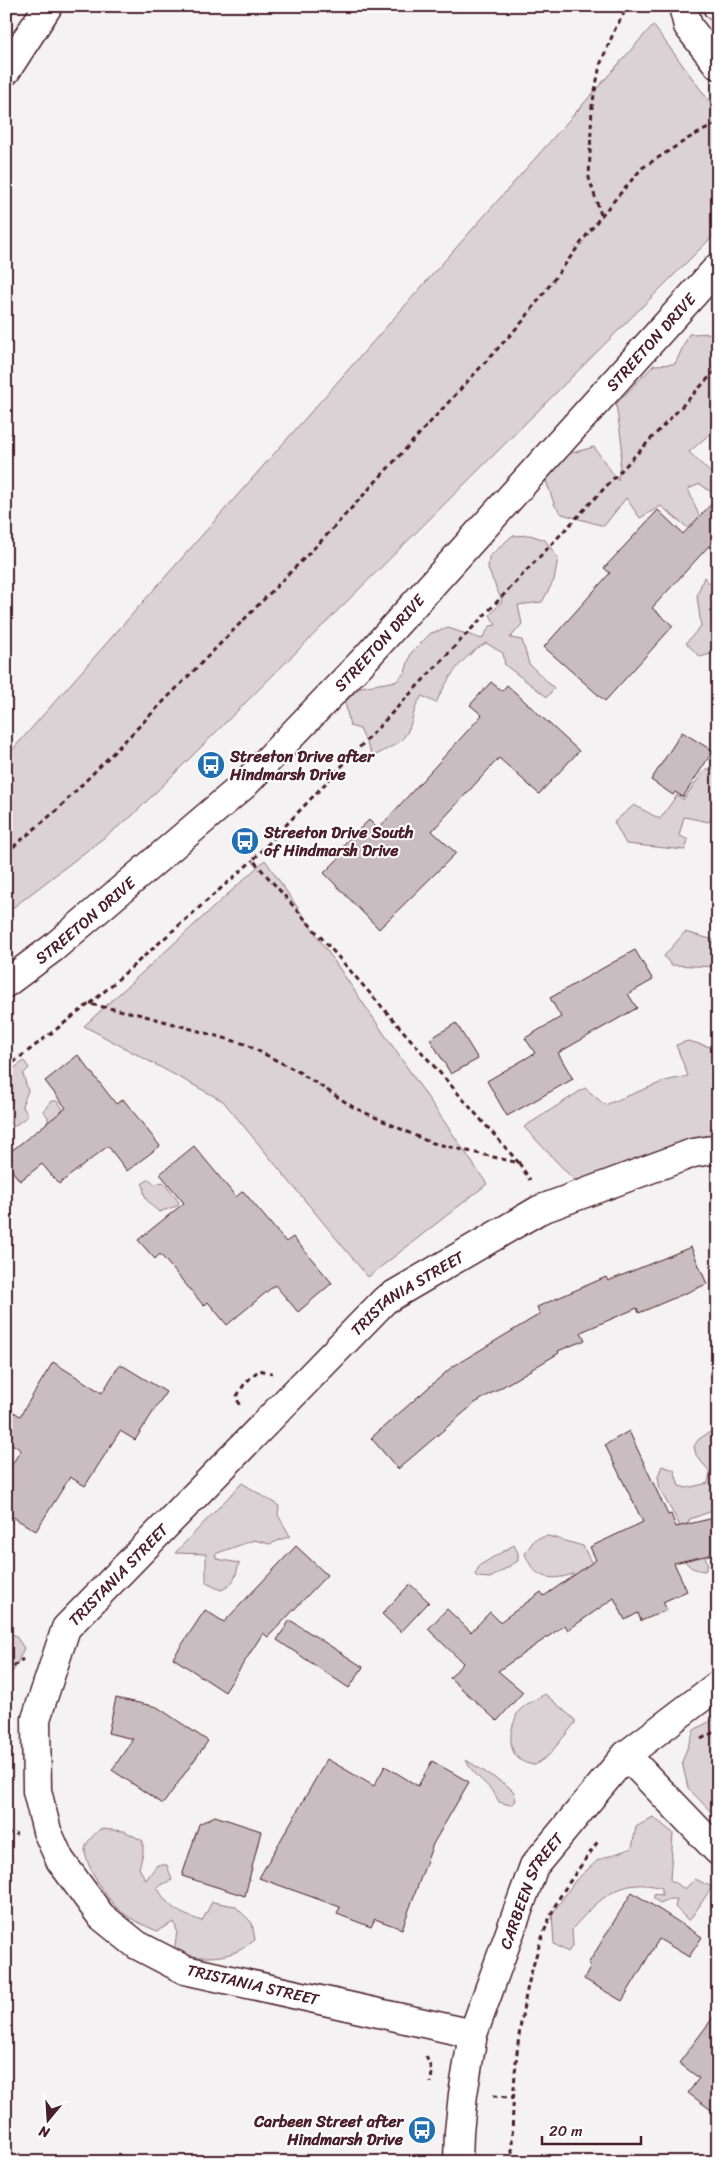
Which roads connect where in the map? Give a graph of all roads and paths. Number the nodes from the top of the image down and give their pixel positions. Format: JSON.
{"nodes":[{"id":1,"x":48,"y":6,"type":"edge"},
{"id":2,"x":628,"y":6,"type":"edge"},
{"id":3,"x":682,"y":6,"type":"edge"},
{"id":4,"x":718,"y":64,"type":"edge"},
{"id":5,"x":6,"y":71,"type":"edge"},
{"id":6,"x":718,"y":122,"type":"edge"},
{"id":7,"x":601,"y":216,"type":"junction"},
{"id":8,"x":718,"y":267,"type":"edge"},
{"id":9,"x":718,"y":368,"type":"edge"},
{"id":10,"x":6,"y":853,"type":"edge"},
{"id":11,"x":254,"y":860,"type":"junction"},
{"id":12,"x":6,"y":983,"type":"edge"},
{"id":13,"x":89,"y":1004,"type":"junction"},
{"id":14,"x":6,"y":1068,"type":"edge"},
{"id":15,"x":718,"y":1149,"type":"edge"},
{"id":16,"x":518,"y":1163,"type":"junction"},
{"id":17,"x":539,"y":1210,"type":"junction"},
{"id":18,"x":278,"y":1374,"type":"dead end"},
{"id":19,"x":241,"y":1413,"type":"dead end"},
{"id":20,"x":718,"y":1685,"type":"edge"},
{"id":21,"x":718,"y":1730,"type":"edge"},
{"id":22,"x":695,"y":1744,"type":"dead end"},
{"id":23,"x":626,"y":1755,"type":"junction"},
{"id":24,"x":601,"y":1836,"type":"dead end"},
{"id":25,"x":718,"y":1851,"type":"edge"},
{"id":26,"x":473,"y":2034,"type":"junction"},
{"id":27,"x":424,"y":2049,"type":"dead end"},
{"id":28,"x":463,"y":2094,"type":"junction"},
{"id":29,"x":512,"y":2097,"type":"junction"},
{"id":30,"x":458,"y":2162,"type":"edge"},
{"id":31,"x":512,"y":2162,"type":"edge"}],
"edges":[{"from":1,"to":5,"type":"street"},
{"from":2,"to":7,"type":"path"},
{"from":3,"to":4,"type":"street"},
{"from":6,"to":7,"type":"path"},
{"from":7,"to":10,"type":"path"},
{"from":8,"to":12,"type":"street","name":"STREETON DRIVE"},
{"from":9,"to":11,"type":"path"},
{"from":11,"to":13,"type":"path"},
{"from":11,"to":16,"type":"path"},
{"from":13,"to":14,"type":"path"},
{"from":13,"to":16,"type":"path"},
{"from":15,"to":17,"type":"street","name":"TRISTANIA STREET"},
{"from":16,"to":17,"type":"path"},
{"from":17,"to":26,"type":"street","name":"TRISTANIA STREET"},
{"from":18,"to":19,"type":"path"},
{"from":20,"to":23,"type":"street","name":"CARBEEN STREET"},
{"from":21,"to":22,"type":"path"},
{"from":23,"to":25,"type":"street"},
{"from":23,"to":26,"type":"street","name":"CARBEEN STREET"},
{"from":24,"to":29,"type":"path"},
{"from":26,"to":28,"type":"street","name":"CARBEEN STREET"},
{"from":27,"to":28,"type":"path"},
{"from":28,"to":29,"type":"path"},
{"from":28,"to":30,"type":"street","name":"CARBEEN STREET"},
{"from":29,"to":31,"type":"path"}]}
